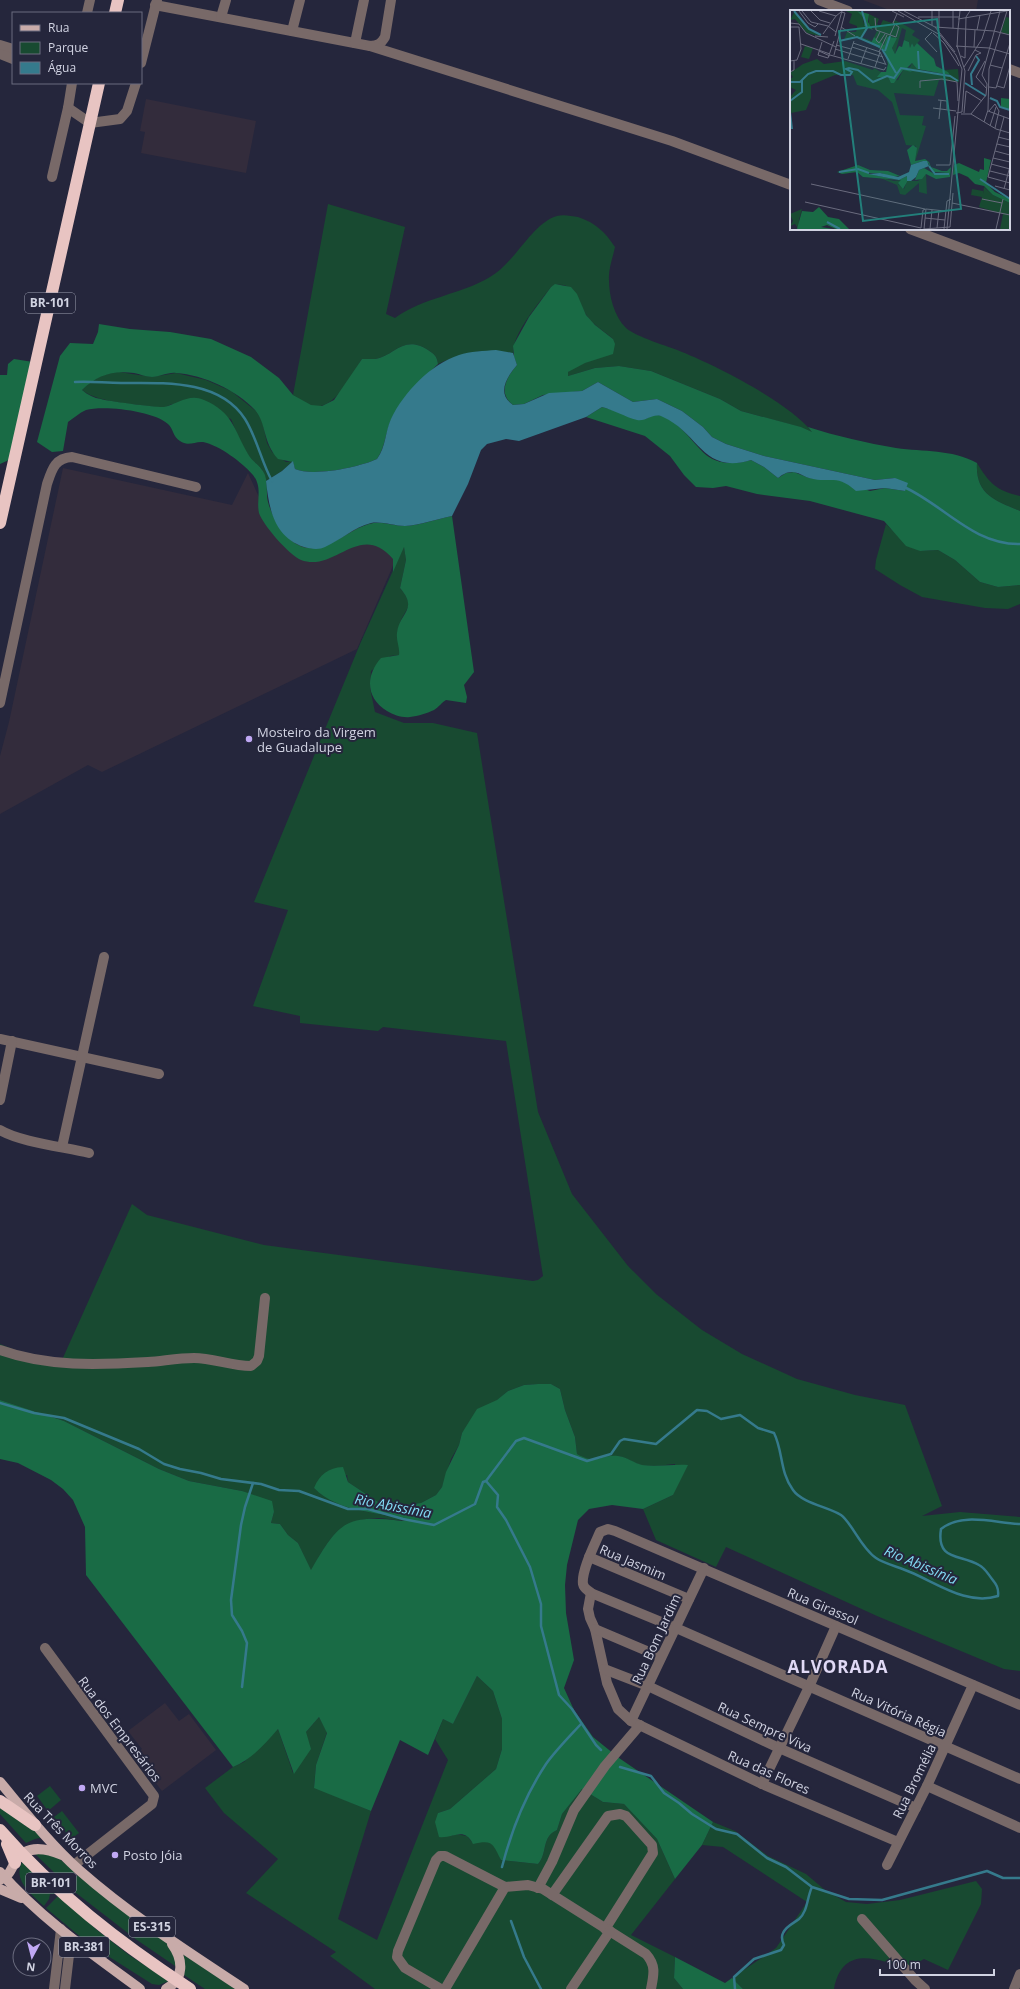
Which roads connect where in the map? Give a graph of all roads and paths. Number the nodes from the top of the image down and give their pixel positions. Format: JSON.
{"nodes":[{"id":1,"x":90,"y":0,"type":"edge"},
{"id":2,"x":118,"y":0,"type":"edge"},
{"id":3,"x":226,"y":0,"type":"edge"},
{"id":4,"x":300,"y":0,"type":"edge"},
{"id":5,"x":364,"y":0,"type":"edge"},
{"id":6,"x":391,"y":0,"type":"edge"},
{"id":7,"x":819,"y":0,"type":"edge"},
{"id":8,"x":156,"y":2,"type":"edge"},
{"id":9,"x":845,"y":10,"type":"edge"},
{"id":10,"x":87,"y":12,"type":"edge"},
{"id":11,"x":115,"y":12,"type":"edge"},
{"id":12,"x":221,"y":17,"type":"junction"},
{"id":13,"x":292,"y":31,"type":"junction"},
{"id":14,"x":355,"y":43,"type":"junction"},
{"id":15,"x":0,"y":45,"type":"edge"},
{"id":16,"x":370,"y":46,"type":"junction"},
{"id":17,"x":12,"y":49,"type":"edge"},
{"id":18,"x":0,"y":54,"type":"edge"},
{"id":19,"x":12,"y":59,"type":"edge"},
{"id":20,"x":142,"y":59,"type":"edge"},
{"id":21,"x":1010,"y":69,"type":"edge"},
{"id":22,"x":1020,"y":73,"type":"edge"},
{"id":23,"x":72,"y":84,"type":"edge"},
{"id":24,"x":99,"y":84,"type":"edge"},
{"id":25,"x":136,"y":84,"type":"edge"},
{"id":26,"x":68,"y":108,"type":"junction"},
{"id":27,"x":90,"y":123,"type":"junction"},
{"id":28,"x":52,"y":177,"type":"dead end"},
{"id":29,"x":790,"y":185,"type":"edge"},
{"id":30,"x":913,"y":230,"type":"edge"},
{"id":31,"x":1020,"y":270,"type":"edge"},
{"id":32,"x":196,"y":487,"type":"dead end"},
{"id":33,"x":0,"y":523,"type":"edge"},
{"id":34,"x":0,"y":703,"type":"edge"},
{"id":35,"x":104,"y":957,"type":"dead end"},
{"id":36,"x":0,"y":1039,"type":"edge"},
{"id":37,"x":12,"y":1041,"type":"junction"},
{"id":38,"x":82,"y":1057,"type":"junction"},
{"id":39,"x":159,"y":1074,"type":"dead end"},
{"id":40,"x":0,"y":1100,"type":"edge"},
{"id":41,"x":0,"y":1130,"type":"edge"},
{"id":42,"x":62,"y":1147,"type":"junction"},
{"id":43,"x":89,"y":1153,"type":"dead end"},
{"id":44,"x":265,"y":1298,"type":"dead end"},
{"id":45,"x":0,"y":1350,"type":"edge"},
{"id":46,"x":589,"y":1557,"type":"junction"},
{"id":47,"x":704,"y":1568,"type":"junction"},
{"id":48,"x":592,"y":1593,"type":"junction"},
{"id":49,"x":690,"y":1599,"type":"junction"},
{"id":50,"x":836,"y":1626,"type":"junction"},
{"id":51,"x":676,"y":1628,"type":"junction"},
{"id":52,"x":595,"y":1629,"type":"junction"},
{"id":53,"x":45,"y":1648,"type":"dead end"},
{"id":54,"x":661,"y":1657,"type":"junction"},
{"id":55,"x":604,"y":1669,"type":"junction"},
{"id":56,"x":973,"y":1685,"type":"junction"},
{"id":57,"x":648,"y":1686,"type":"junction"},
{"id":58,"x":809,"y":1687,"type":"junction"},
{"id":59,"x":1020,"y":1705,"type":"edge"},
{"id":60,"x":635,"y":1723,"type":"junction"},
{"id":61,"x":944,"y":1746,"type":"junction"},
{"id":62,"x":779,"y":1748,"type":"junction"},
{"id":63,"x":1020,"y":1778,"type":"edge"},
{"id":64,"x":0,"y":1782,"type":"edge"},
{"id":65,"x":762,"y":1784,"type":"junction"},
{"id":66,"x":926,"y":1786,"type":"junction"},
{"id":67,"x":0,"y":1801,"type":"edge"},
{"id":68,"x":916,"y":1808,"type":"junction"},
{"id":69,"x":35,"y":1825,"type":"junction"},
{"id":70,"x":1020,"y":1828,"type":"edge"},
{"id":71,"x":0,"y":1831,"type":"edge"},
{"id":72,"x":898,"y":1842,"type":"junction"},
{"id":73,"x":66,"y":1856,"type":"junction"},
{"id":74,"x":18,"y":1858,"type":"junction"},
{"id":75,"x":74,"y":1864,"type":"junction"},
{"id":76,"x":887,"y":1865,"type":"dead end"},
{"id":77,"x":2,"y":1877,"type":"edge"},
{"id":78,"x":505,"y":1887,"type":"junction"},
{"id":79,"x":538,"y":1888,"type":"junction"},
{"id":80,"x":0,"y":1889,"type":"edge"},
{"id":81,"x":17,"y":1891,"type":"junction"},
{"id":82,"x":552,"y":1895,"type":"junction"},
{"id":83,"x":29,"y":1903,"type":"junction"},
{"id":84,"x":862,"y":1919,"type":"dead end"},
{"id":85,"x":61,"y":1929,"type":"junction"},
{"id":86,"x":607,"y":1930,"type":"junction"},
{"id":87,"x":71,"y":1938,"type":"junction"},
{"id":88,"x":169,"y":1939,"type":"junction"},
{"id":89,"x":1020,"y":1974,"type":"edge"},
{"id":90,"x":177,"y":1980,"type":"junction"},
{"id":91,"x":54,"y":1989,"type":"edge"},
{"id":92,"x":65,"y":1989,"type":"edge"},
{"id":93,"x":140,"y":1989,"type":"edge"},
{"id":94,"x":166,"y":1989,"type":"edge"},
{"id":95,"x":190,"y":1989,"type":"edge"},
{"id":96,"x":244,"y":1989,"type":"edge"},
{"id":97,"x":441,"y":1989,"type":"edge"},
{"id":98,"x":445,"y":1989,"type":"edge"},
{"id":99,"x":571,"y":1989,"type":"edge"},
{"id":100,"x":651,"y":1989,"type":"edge"},
{"id":101,"x":925,"y":1989,"type":"edge"},
{"id":102,"x":1014,"y":1989,"type":"edge"}],
"edges":[{"from":1,"to":10,"type":"street"},
{"from":2,"to":11,"type":"highway"},
{"from":3,"to":12,"type":"street"},
{"from":4,"to":13,"type":"street"},
{"from":5,"to":14,"type":"street"},
{"from":6,"to":16,"type":"street"},
{"from":7,"to":9,"type":"street"},
{"from":8,"to":12,"type":"street"},
{"from":8,"to":20,"type":"street"},
{"from":12,"to":13,"type":"street"},
{"from":13,"to":14,"type":"street"},
{"from":14,"to":16,"type":"street"},
{"from":15,"to":17,"type":"street"},
{"from":16,"to":29,"type":"street"},
{"from":18,"to":19,"type":"street"},
{"from":21,"to":22,"type":"street"},
{"from":23,"to":26,"type":"street"},
{"from":24,"to":27,"type":"highway","number":"BR-101"},
{"from":25,"to":27,"type":"street"},
{"from":26,"to":27,"type":"street"},
{"from":26,"to":28,"type":"street"},
{"from":27,"to":33,"type":"highway","number":"BR-101"},
{"from":30,"to":31,"type":"street"},
{"from":32,"to":34,"type":"street"},
{"from":35,"to":38,"type":"street"},
{"from":36,"to":37,"type":"street"},
{"from":37,"to":38,"type":"street"},
{"from":37,"to":40,"type":"street"},
{"from":38,"to":39,"type":"street"},
{"from":38,"to":42,"type":"street"},
{"from":41,"to":42,"type":"street"},
{"from":42,"to":43,"type":"street"},
{"from":44,"to":45,"type":"street"},
{"from":46,"to":47,"type":"street","name":"Rua Girassol"},
{"from":46,"to":48,"type":"street"},
{"from":46,"to":49,"type":"street","name":"Rua Jasmim"},
{"from":47,"to":49,"type":"street","name":"Rua Bom Jardim"},
{"from":47,"to":50,"type":"street","name":"Rua Girassol"},
{"from":48,"to":51,"type":"street","name":"Rua Vitória Régia"},
{"from":48,"to":52,"type":"street"},
{"from":49,"to":51,"type":"street","name":"Rua Bom Jardim"},
{"from":50,"to":56,"type":"street","name":"Rua Girassol"},
{"from":50,"to":58,"type":"street"},
{"from":51,"to":54,"type":"street","name":"Rua Bom Jardim"},
{"from":51,"to":58,"type":"street","name":"Rua Vitória Régia"},
{"from":52,"to":54,"type":"street"},
{"from":52,"to":55,"type":"street"},
{"from":53,"to":75,"type":"street","name":"Rua dos Empresários"},
{"from":54,"to":57,"type":"street","name":"Rua Bom Jardim"},
{"from":55,"to":57,"type":"street","name":"Rua Sempre Viva"},
{"from":55,"to":60,"type":"street"},
{"from":56,"to":59,"type":"street","name":"Rua Girassol"},
{"from":56,"to":61,"type":"street","name":"Rua Bromélia"},
{"from":57,"to":60,"type":"street","name":"Rua Bom Jardim"},
{"from":57,"to":62,"type":"street","name":"Rua Sempre Viva"},
{"from":58,"to":61,"type":"street","name":"Rua Vitória Régia"},
{"from":58,"to":62,"type":"street"},
{"from":60,"to":65,"type":"street","name":"Rua das Flores"},
{"from":60,"to":79,"type":"street","name":"Rua Bom Jardim"},
{"from":61,"to":63,"type":"street","name":"Rua Vitória Régia"},
{"from":61,"to":66,"type":"street","name":"Rua Bromélia"},
{"from":62,"to":65,"type":"street"},
{"from":62,"to":68,"type":"street","name":"Rua Sempre Viva"},
{"from":64,"to":69,"type":"main road","name":"Rua Três Morros"},
{"from":65,"to":72,"type":"street","name":"Rua das Flores"},
{"from":66,"to":68,"type":"street","name":"Rua Bromélia"},
{"from":66,"to":70,"type":"street"},
{"from":67,"to":69,"type":"highway"},
{"from":68,"to":72,"type":"street","name":"Rua Bromélia"},
{"from":69,"to":73,"type":"main road","name":"Rua Três Morros"},
{"from":71,"to":74,"type":"highway","number":"BR-101"},
{"from":72,"to":76,"type":"street","name":"Rua Bromélia"},
{"from":73,"to":74,"type":"main road"},
{"from":73,"to":75,"type":"main road","name":"Rua Três Morros","number":"ES-315"},
{"from":74,"to":77,"type":"main road"},
{"from":74,"to":81,"type":"main road"},
{"from":74,"to":90,"type":"highway","number":"BR-101"},
{"from":75,"to":88,"type":"main road","name":"Rua Três Morros","number":"ES-315"},
{"from":77,"to":81,"type":"main road"},
{"from":78,"to":79,"type":"street"},
{"from":78,"to":97,"type":"street"},
{"from":78,"to":98,"type":"street"},
{"from":79,"to":82,"type":"street"},
{"from":80,"to":83,"type":"main road"},
{"from":81,"to":83,"type":"main road"},
{"from":82,"to":86,"type":"street"},
{"from":82,"to":86,"type":"street"},
{"from":83,"to":85,"type":"main road","number":"BR-381"},
{"from":84,"to":101,"type":"street"},
{"from":85,"to":87,"type":"main road","number":"BR-381"},
{"from":85,"to":91,"type":"street"},
{"from":86,"to":99,"type":"street"},
{"from":86,"to":100,"type":"street"},
{"from":87,"to":92,"type":"street"},
{"from":87,"to":93,"type":"main road","number":"BR-381"},
{"from":88,"to":90,"type":"main road"},
{"from":88,"to":96,"type":"main road","name":"Rua Três Morros","number":"ES-315"},
{"from":89,"to":102,"type":"street"},
{"from":90,"to":94,"type":"main road"},
{"from":90,"to":95,"type":"highway","number":"BR-101"}]}
